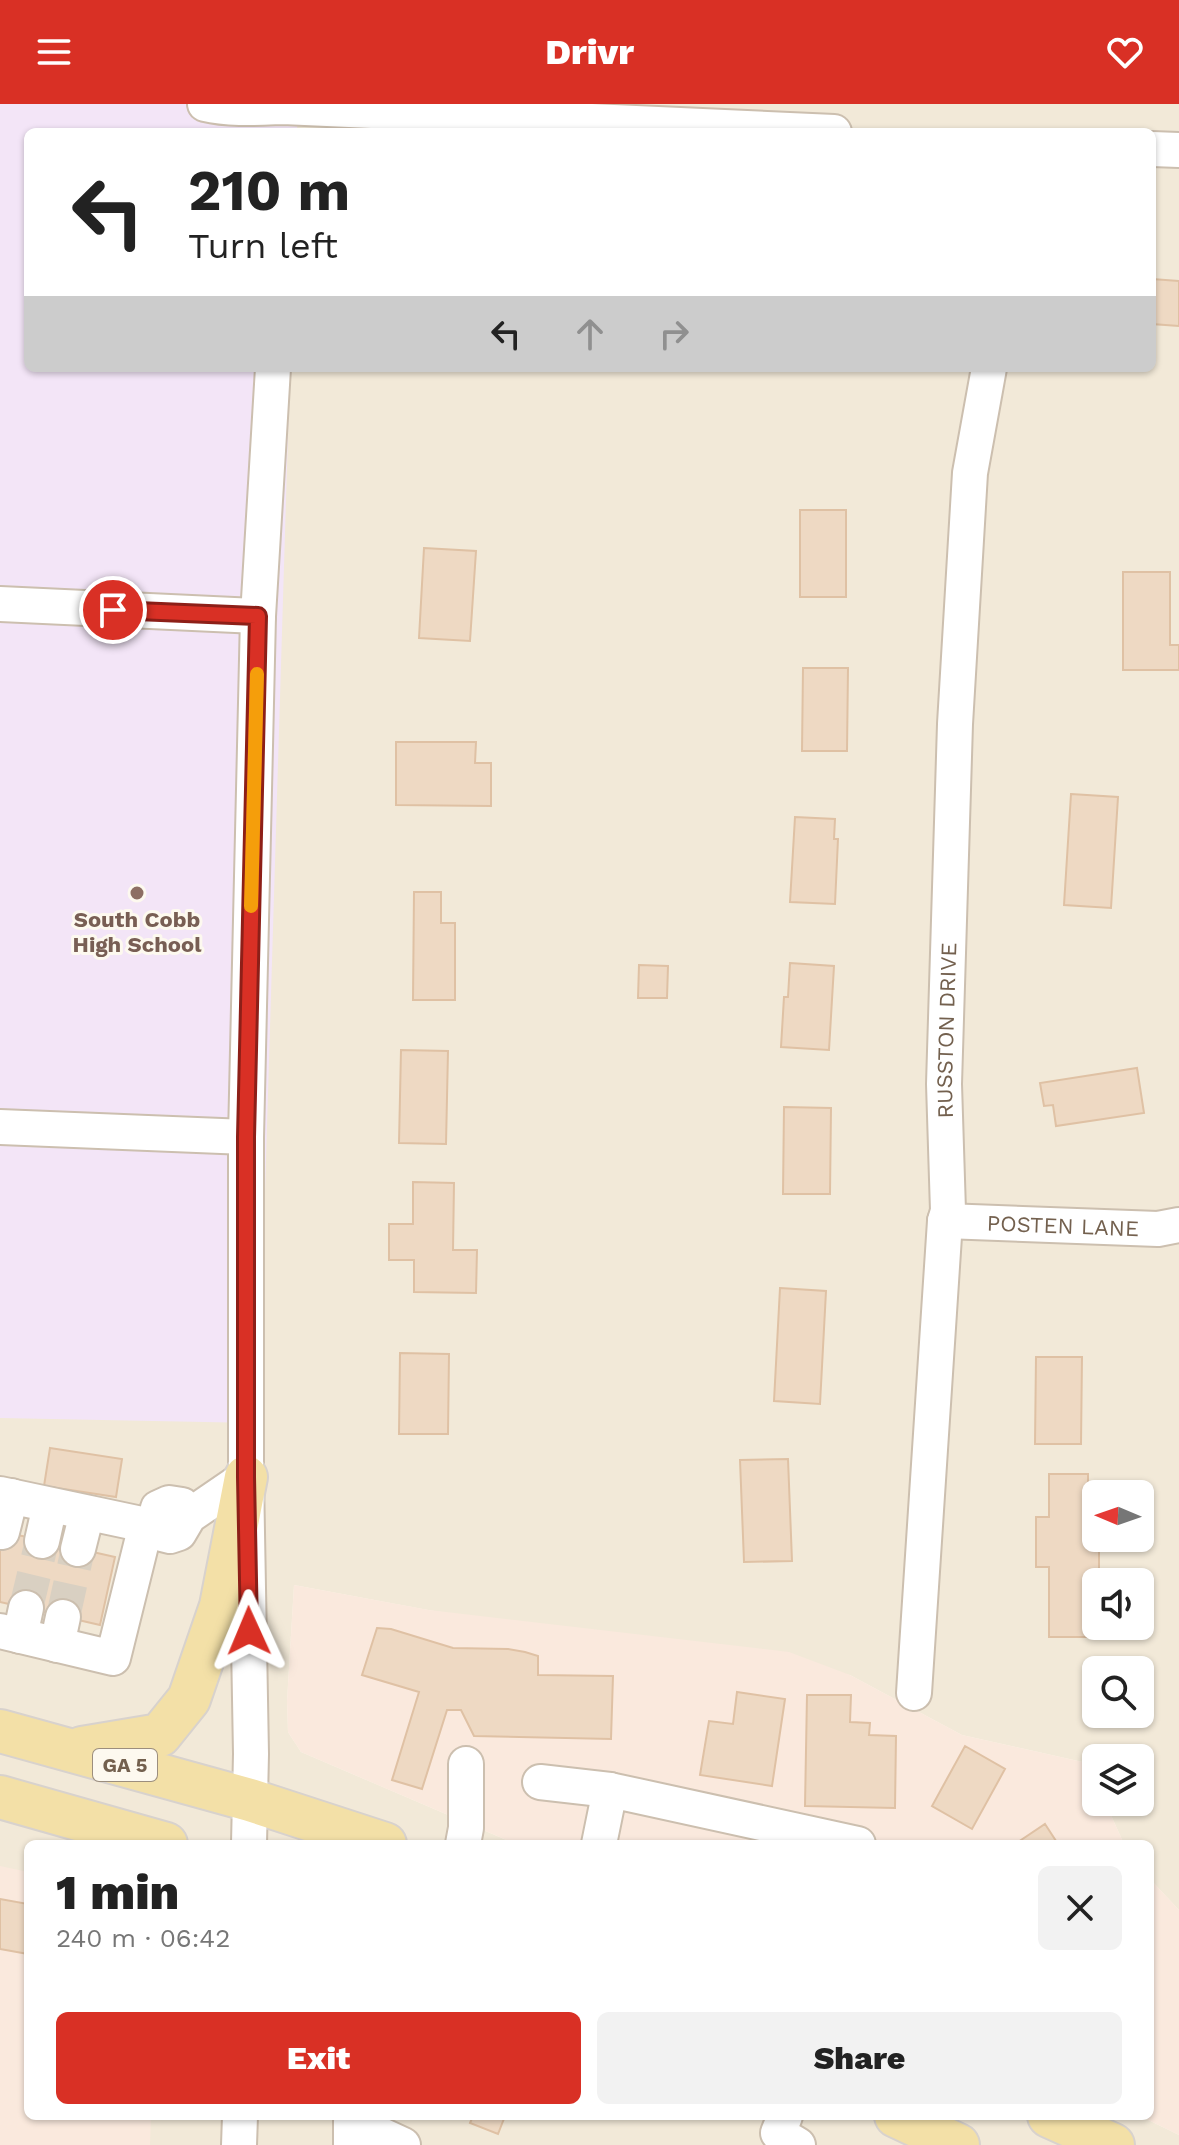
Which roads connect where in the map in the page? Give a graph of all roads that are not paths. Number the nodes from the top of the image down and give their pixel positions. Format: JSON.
{"nodes":[{"id":1,"x":205,"y":104,"type":"edge"},
{"id":2,"x":283,"y":114,"type":"edge"},
{"id":3,"x":712,"y":128,"type":"edge"},
{"id":4,"x":1156,"y":149,"type":"edge"},
{"id":5,"x":1179,"y":150,"type":"edge"},
{"id":6,"x":273,"y":372,"type":"edge"},
{"id":7,"x":988,"y":372,"type":"edge"},
{"id":8,"x":0,"y":604,"type":"edge"},
{"id":9,"x":258,"y":616,"type":"junction"},
{"id":10,"x":0,"y":1127,"type":"edge"},
{"id":11,"x":246,"y":1137,"type":"junction"},
{"id":12,"x":945,"y":1221,"type":"junction"},
{"id":13,"x":1179,"y":1225,"type":"edge"},
{"id":14,"x":246,"y":1477,"type":"junction"},
{"id":15,"x":6,"y":1495,"type":"edge"},
{"id":16,"x":50,"y":1505,"type":"junction"},
{"id":17,"x":87,"y":1513,"type":"junction"},
{"id":18,"x":150,"y":1524,"type":"junction"},
{"id":19,"x":2,"y":1532,"type":"dead end"},
{"id":20,"x":42,"y":1541,"type":"tunnel mouth"},
{"id":21,"x":78,"y":1549,"type":"tunnel mouth"},
{"id":22,"x":15,"y":1625,"type":"edge"},
{"id":23,"x":914,"y":1693,"type":"dead end"},
{"id":24,"x":0,"y":1731,"type":"edge"},
{"id":25,"x":71,"y":1750,"type":"junction"},
{"id":26,"x":466,"y":1764,"type":"dead end"},
{"id":27,"x":540,"y":1782,"type":"dead end"},
{"id":28,"x":610,"y":1790,"type":"junction"},
{"id":29,"x":0,"y":1797,"type":"edge"},
{"id":30,"x":250,"y":1800,"type":"junction"},
{"id":31,"x":772,"y":1835,"type":"edge"},
{"id":32,"x":152,"y":1840,"type":"edge"},
{"id":33,"x":249,"y":1840,"type":"edge"},
{"id":34,"x":373,"y":1840,"type":"edge"},
{"id":35,"x":464,"y":1840,"type":"edge"},
{"id":36,"x":600,"y":1840,"type":"edge"},
{"id":37,"x":820,"y":1840,"type":"edge"},
{"id":38,"x":240,"y":2120,"type":"edge"},
{"id":39,"x":905,"y":2120,"type":"edge"},
{"id":40,"x":1058,"y":2120,"type":"edge"},
{"id":41,"x":239,"y":2145,"type":"edge"},
{"id":42,"x":351,"y":2145,"type":"edge"},
{"id":43,"x":403,"y":2145,"type":"edge"},
{"id":44,"x":958,"y":2145,"type":"edge"},
{"id":45,"x":1113,"y":2145,"type":"edge"}],
"edges":[{"from":1,"to":2,"type":"street"},
{"from":2,"to":3,"type":"street"},
{"from":4,"to":5,"type":"street"},
{"from":6,"to":9,"type":"street"},
{"from":7,"to":12,"type":"street","name":"RUSSTON DRIVE"},
{"from":8,"to":9,"type":"street"},
{"from":9,"to":11,"type":"street"},
{"from":10,"to":11,"type":"street"},
{"from":11,"to":14,"type":"street"},
{"from":12,"to":13,"type":"street","name":"POSTEN LANE"},
{"from":12,"to":23,"type":"street","name":"RUSSTON DRIVE"},
{"from":14,"to":18,"type":"street"},
{"from":14,"to":25,"type":"main road"},
{"from":14,"to":30,"type":"street"},
{"from":15,"to":16,"type":"street"},
{"from":15,"to":19,"type":"street"},
{"from":16,"to":17,"type":"street"},
{"from":16,"to":20,"type":"street"},
{"from":17,"to":18,"type":"street"},
{"from":17,"to":21,"type":"street"},
{"from":18,"to":22,"type":"street"},
{"from":24,"to":25,"type":"main road","number":"GA 5"},
{"from":25,"to":30,"type":"main road","number":"GA 5"},
{"from":26,"to":35,"type":"street"},
{"from":27,"to":28,"type":"street"},
{"from":28,"to":31,"type":"street"},
{"from":28,"to":36,"type":"street"},
{"from":29,"to":32,"type":"main road"},
{"from":30,"to":33,"type":"street"},
{"from":30,"to":34,"type":"main road","number":"GA 5"},
{"from":31,"to":37,"type":"street"},
{"from":38,"to":41,"type":"street"},
{"from":39,"to":44,"type":"main road"},
{"from":40,"to":45,"type":"main road"},
{"from":42,"to":43,"type":"street"}]}
